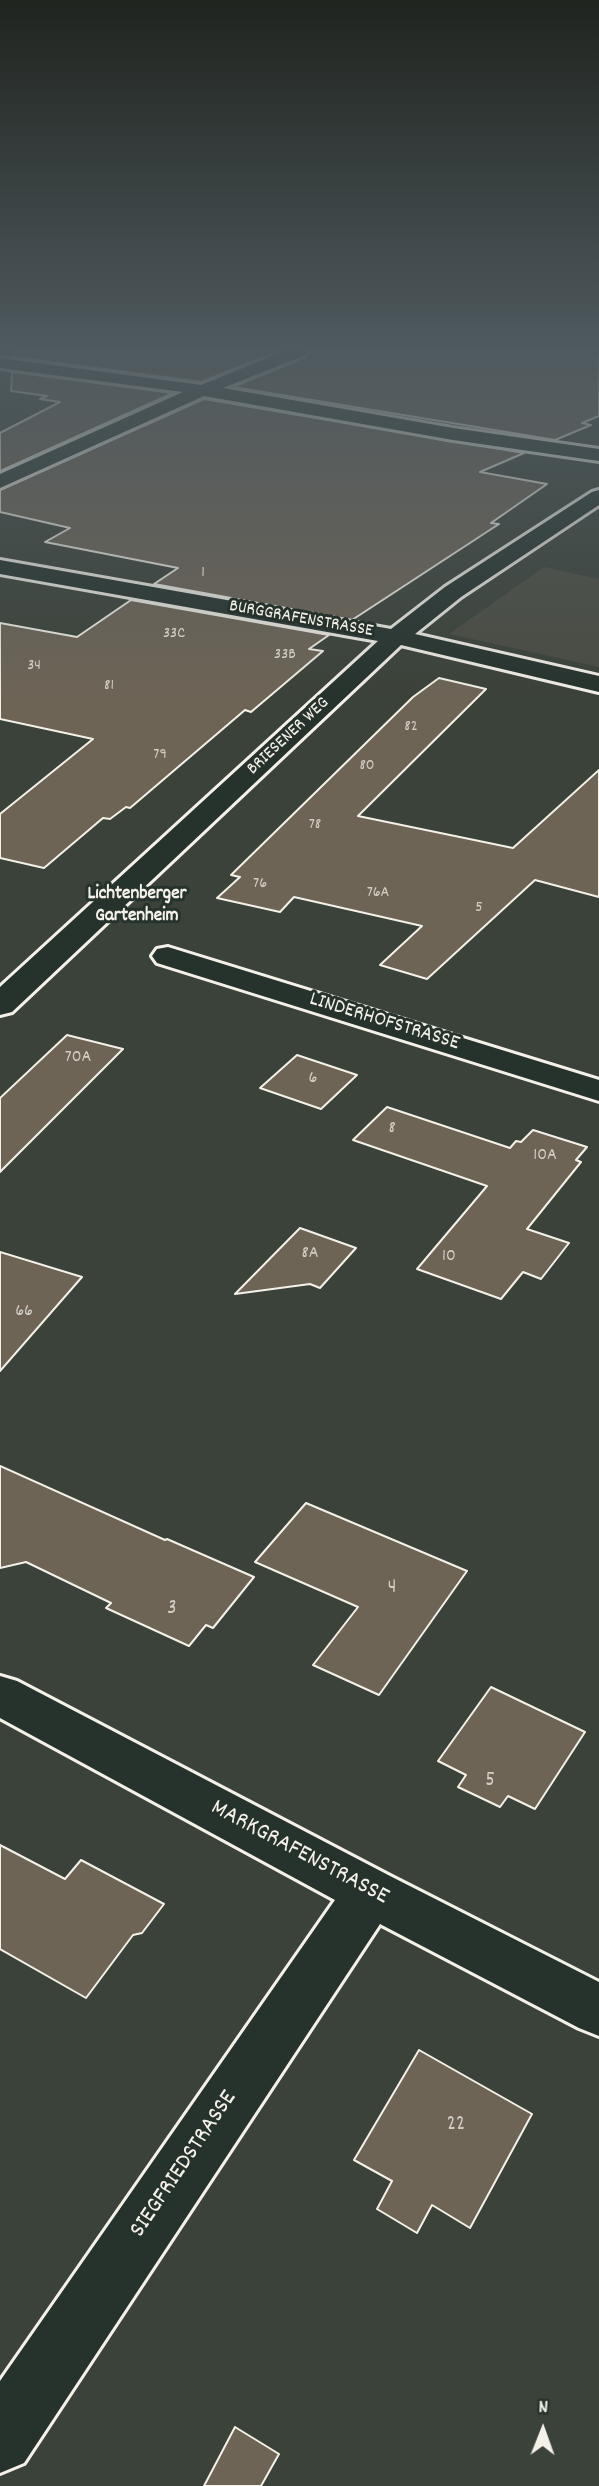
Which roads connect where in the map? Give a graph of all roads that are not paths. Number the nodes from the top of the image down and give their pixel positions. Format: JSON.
{"nodes":[{"id":1,"x":32,"y":467,"type":"edge"},
{"id":2,"x":1,"y":481,"type":"edge"},
{"id":3,"x":599,"y":496,"type":"edge"},
{"id":4,"x":0,"y":567,"type":"edge"},
{"id":5,"x":396,"y":637,"type":"junction"},
{"id":6,"x":599,"y":684,"type":"edge"},
{"id":7,"x":168,"y":956,"type":"dead end"},
{"id":8,"x":0,"y":1005,"type":"edge"},
{"id":9,"x":599,"y":1091,"type":"edge"},
{"id":10,"x":0,"y":1695,"type":"edge"},
{"id":11,"x":371,"y":1893,"type":"junction"},
{"id":12,"x":599,"y":2011,"type":"edge"},
{"id":13,"x":0,"y":2438,"type":"edge"}],
"edges":[{"from":1,"to":2,"type":"street"},
{"from":3,"to":5,"type":"street","name":"BRIESENER WEG"},
{"from":4,"to":5,"type":"street","name":"BURGGRAFENSTRASSE"},
{"from":5,"to":6,"type":"street","name":"BURGGRAFENSTRASSE"},
{"from":5,"to":8,"type":"street","name":"BRIESENER WEG"},
{"from":7,"to":9,"type":"street","name":"LINDERHOFSTRASSE"},
{"from":10,"to":11,"type":"street","name":"MARKGRAFENSTRASSE"},
{"from":11,"to":12,"type":"street","name":"MARKGRAFENSTRASSE"},
{"from":11,"to":13,"type":"street","name":"SIEGFRIEDSTRASSE"}]}
